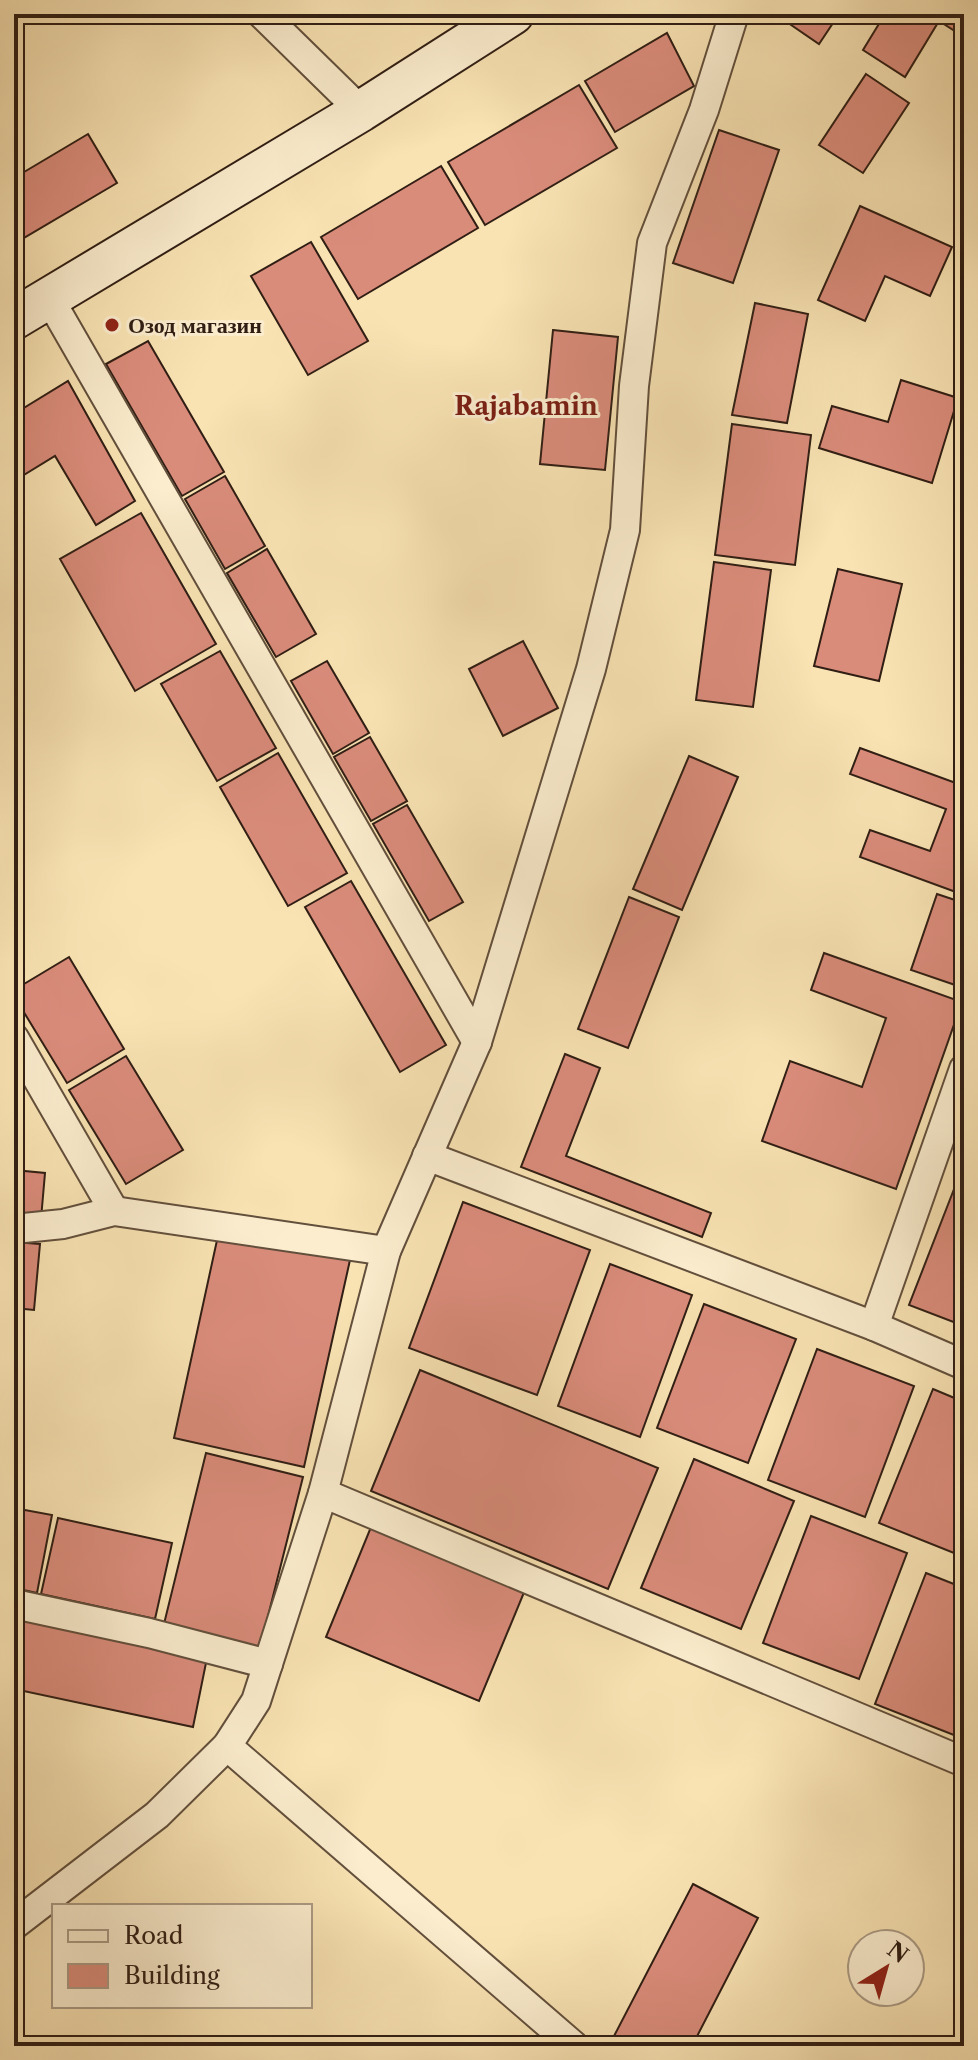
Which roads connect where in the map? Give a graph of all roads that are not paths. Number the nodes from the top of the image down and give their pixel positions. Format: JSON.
{"nodes":[{"id":1,"x":262,"y":14,"type":"edge"},
{"id":2,"x":513,"y":14,"type":"edge"},
{"id":3,"x":734,"y":14,"type":"edge"},
{"id":4,"x":361,"y":111,"type":"junction"},
{"id":5,"x":49,"y":298,"type":"junction"},
{"id":6,"x":14,"y":319,"type":"edge"},
{"id":7,"x":14,"y":1038,"type":"edge"},
{"id":8,"x":477,"y":1042,"type":"junction"},
{"id":9,"x":964,"y":1069,"type":"edge"},
{"id":10,"x":427,"y":1156,"type":"junction"},
{"id":11,"x":114,"y":1211,"type":"junction"},
{"id":12,"x":14,"y":1229,"type":"edge"},
{"id":13,"x":386,"y":1251,"type":"junction"},
{"id":14,"x":874,"y":1326,"type":"junction"},
{"id":15,"x":964,"y":1365,"type":"edge"},
{"id":16,"x":323,"y":1493,"type":"junction"},
{"id":17,"x":14,"y":1604,"type":"edge"},
{"id":18,"x":268,"y":1664,"type":"junction"},
{"id":19,"x":227,"y":1746,"type":"junction"},
{"id":20,"x":964,"y":1762,"type":"edge"},
{"id":21,"x":14,"y":1925,"type":"edge"},
{"id":22,"x":574,"y":2046,"type":"edge"}],
"edges":[{"from":1,"to":4,"type":"street"},
{"from":2,"to":4,"type":"main road"},
{"from":3,"to":8,"type":"street"},
{"from":4,"to":5,"type":"main road"},
{"from":5,"to":6,"type":"main road"},
{"from":5,"to":8,"type":"street"},
{"from":7,"to":11,"type":"street"},
{"from":8,"to":10,"type":"street"},
{"from":9,"to":14,"type":"street"},
{"from":10,"to":13,"type":"street"},
{"from":10,"to":14,"type":"street"},
{"from":11,"to":12,"type":"street"},
{"from":11,"to":13,"type":"street"},
{"from":13,"to":16,"type":"street"},
{"from":14,"to":15,"type":"street"},
{"from":16,"to":18,"type":"street"},
{"from":16,"to":20,"type":"street"},
{"from":17,"to":18,"type":"street"},
{"from":18,"to":19,"type":"street"},
{"from":19,"to":21,"type":"street"},
{"from":19,"to":22,"type":"street"}]}
